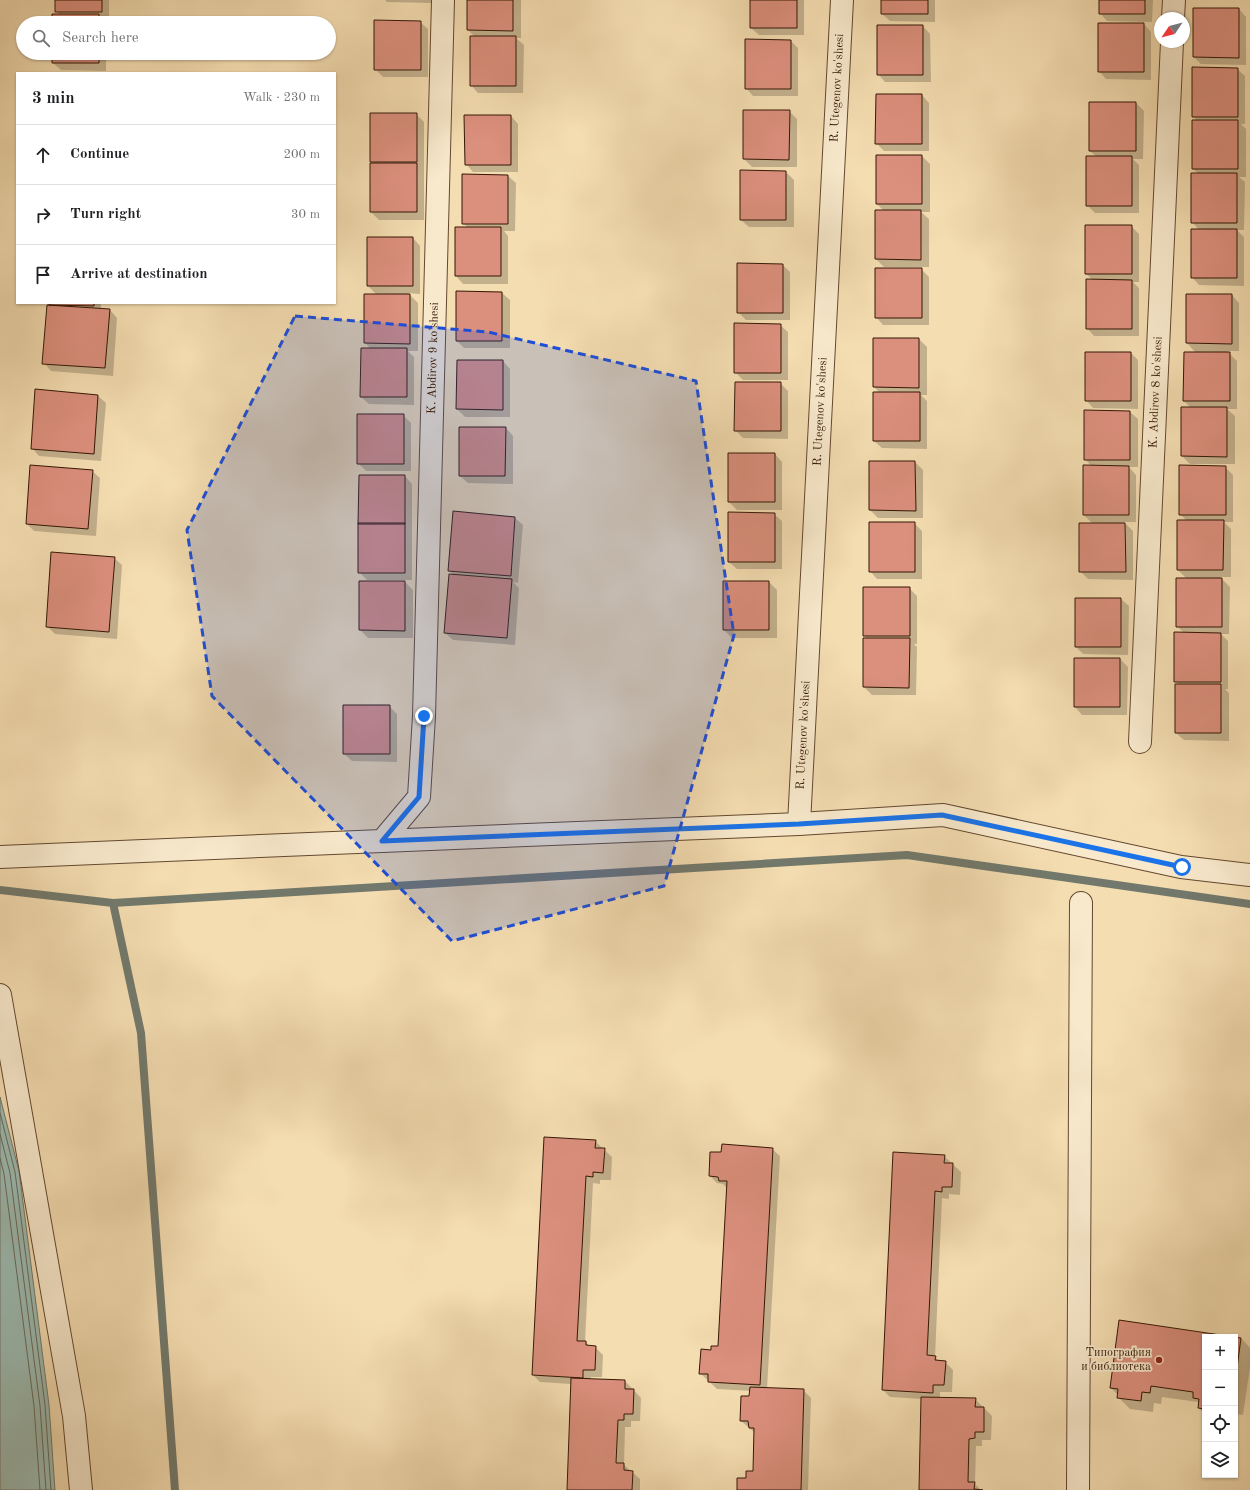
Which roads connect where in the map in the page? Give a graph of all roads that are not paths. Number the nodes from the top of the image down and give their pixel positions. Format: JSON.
{"nodes":[{"id":1,"x":443,"y":0,"type":"edge"},
{"id":2,"x":842,"y":0,"type":"edge"},
{"id":3,"x":1174,"y":0,"type":"edge"},
{"id":4,"x":1173,"y":12,"type":"edge"},
{"id":5,"x":1172,"y":48,"type":"edge"},
{"id":6,"x":1140,"y":742,"type":"dead end"},
{"id":7,"x":799,"y":824,"type":"junction"},
{"id":8,"x":382,"y":841,"type":"junction"},
{"id":9,"x":0,"y":857,"type":"edge"},
{"id":10,"x":1250,"y":875,"type":"edge"},
{"id":11,"x":1081,"y":903,"type":"dead end"},
{"id":12,"x":0,"y":995,"type":"edge"},
{"id":13,"x":81,"y":1490,"type":"edge"},
{"id":14,"x":1078,"y":1490,"type":"edge"}],
"edges":[{"from":1,"to":8,"type":"street","name":"K. Abdirov 9 ko'shesi"},
{"from":2,"to":7,"type":"street","name":"R. Utegenov ko'shesi"},
{"from":3,"to":4,"type":"street"},
{"from":5,"to":6,"type":"street","name":"K. Abdirov 8 ko'shesi"},
{"from":7,"to":8,"type":"street"},
{"from":7,"to":10,"type":"street"},
{"from":8,"to":9,"type":"street"},
{"from":11,"to":14,"type":"street"},
{"from":12,"to":13,"type":"street"}]}
